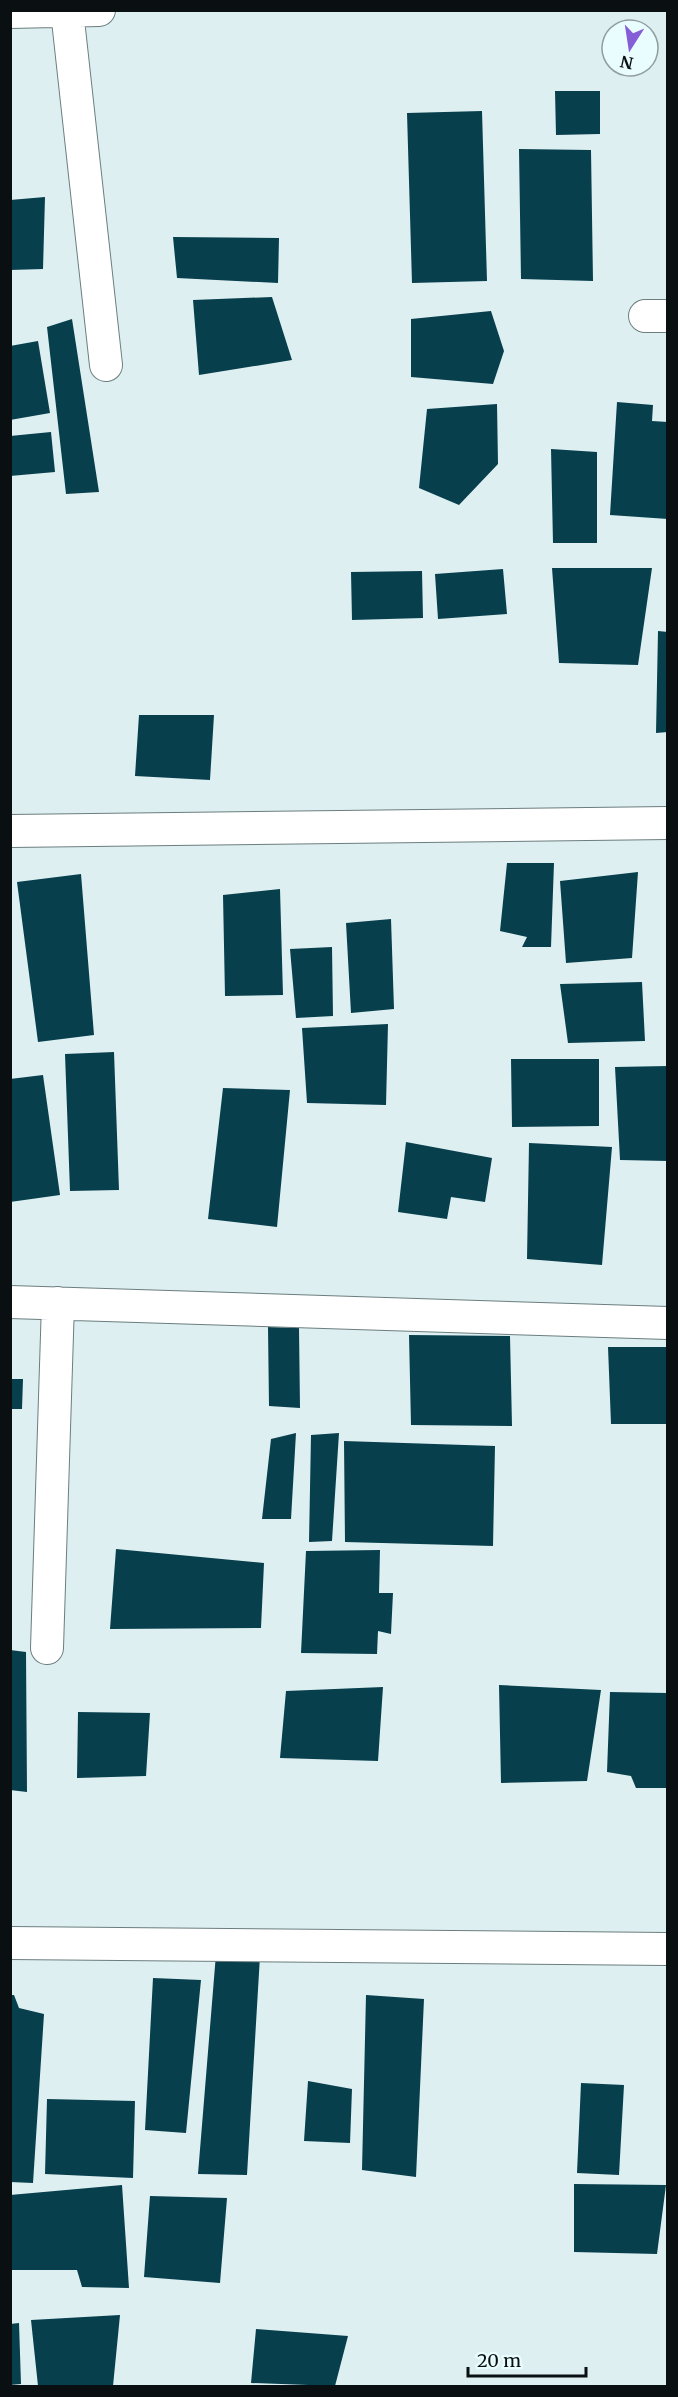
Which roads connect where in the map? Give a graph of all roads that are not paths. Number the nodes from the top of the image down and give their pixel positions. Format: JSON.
{"nodes":[{"id":1,"x":99,"y":10,"type":"edge"},
{"id":2,"x":67,"y":11,"type":"edge"},
{"id":3,"x":10,"y":12,"type":"edge"},
{"id":4,"x":106,"y":365,"type":"dead end"},
{"id":5,"x":668,"y":823,"type":"edge"},
{"id":6,"x":10,"y":831,"type":"edge"},
{"id":7,"x":10,"y":1302,"type":"edge"},
{"id":8,"x":58,"y":1303,"type":"junction"},
{"id":9,"x":668,"y":1323,"type":"edge"},
{"id":10,"x":47,"y":1648,"type":"dead end"},
{"id":11,"x":10,"y":1943,"type":"edge"},
{"id":12,"x":668,"y":1949,"type":"edge"}],
"edges":[{"from":1,"to":2,"type":"street"},
{"from":2,"to":3,"type":"street"},
{"from":2,"to":4,"type":"street"},
{"from":5,"to":6,"type":"street"},
{"from":7,"to":8,"type":"street"},
{"from":8,"to":9,"type":"street"},
{"from":8,"to":10,"type":"street"},
{"from":11,"to":12,"type":"street"}]}
